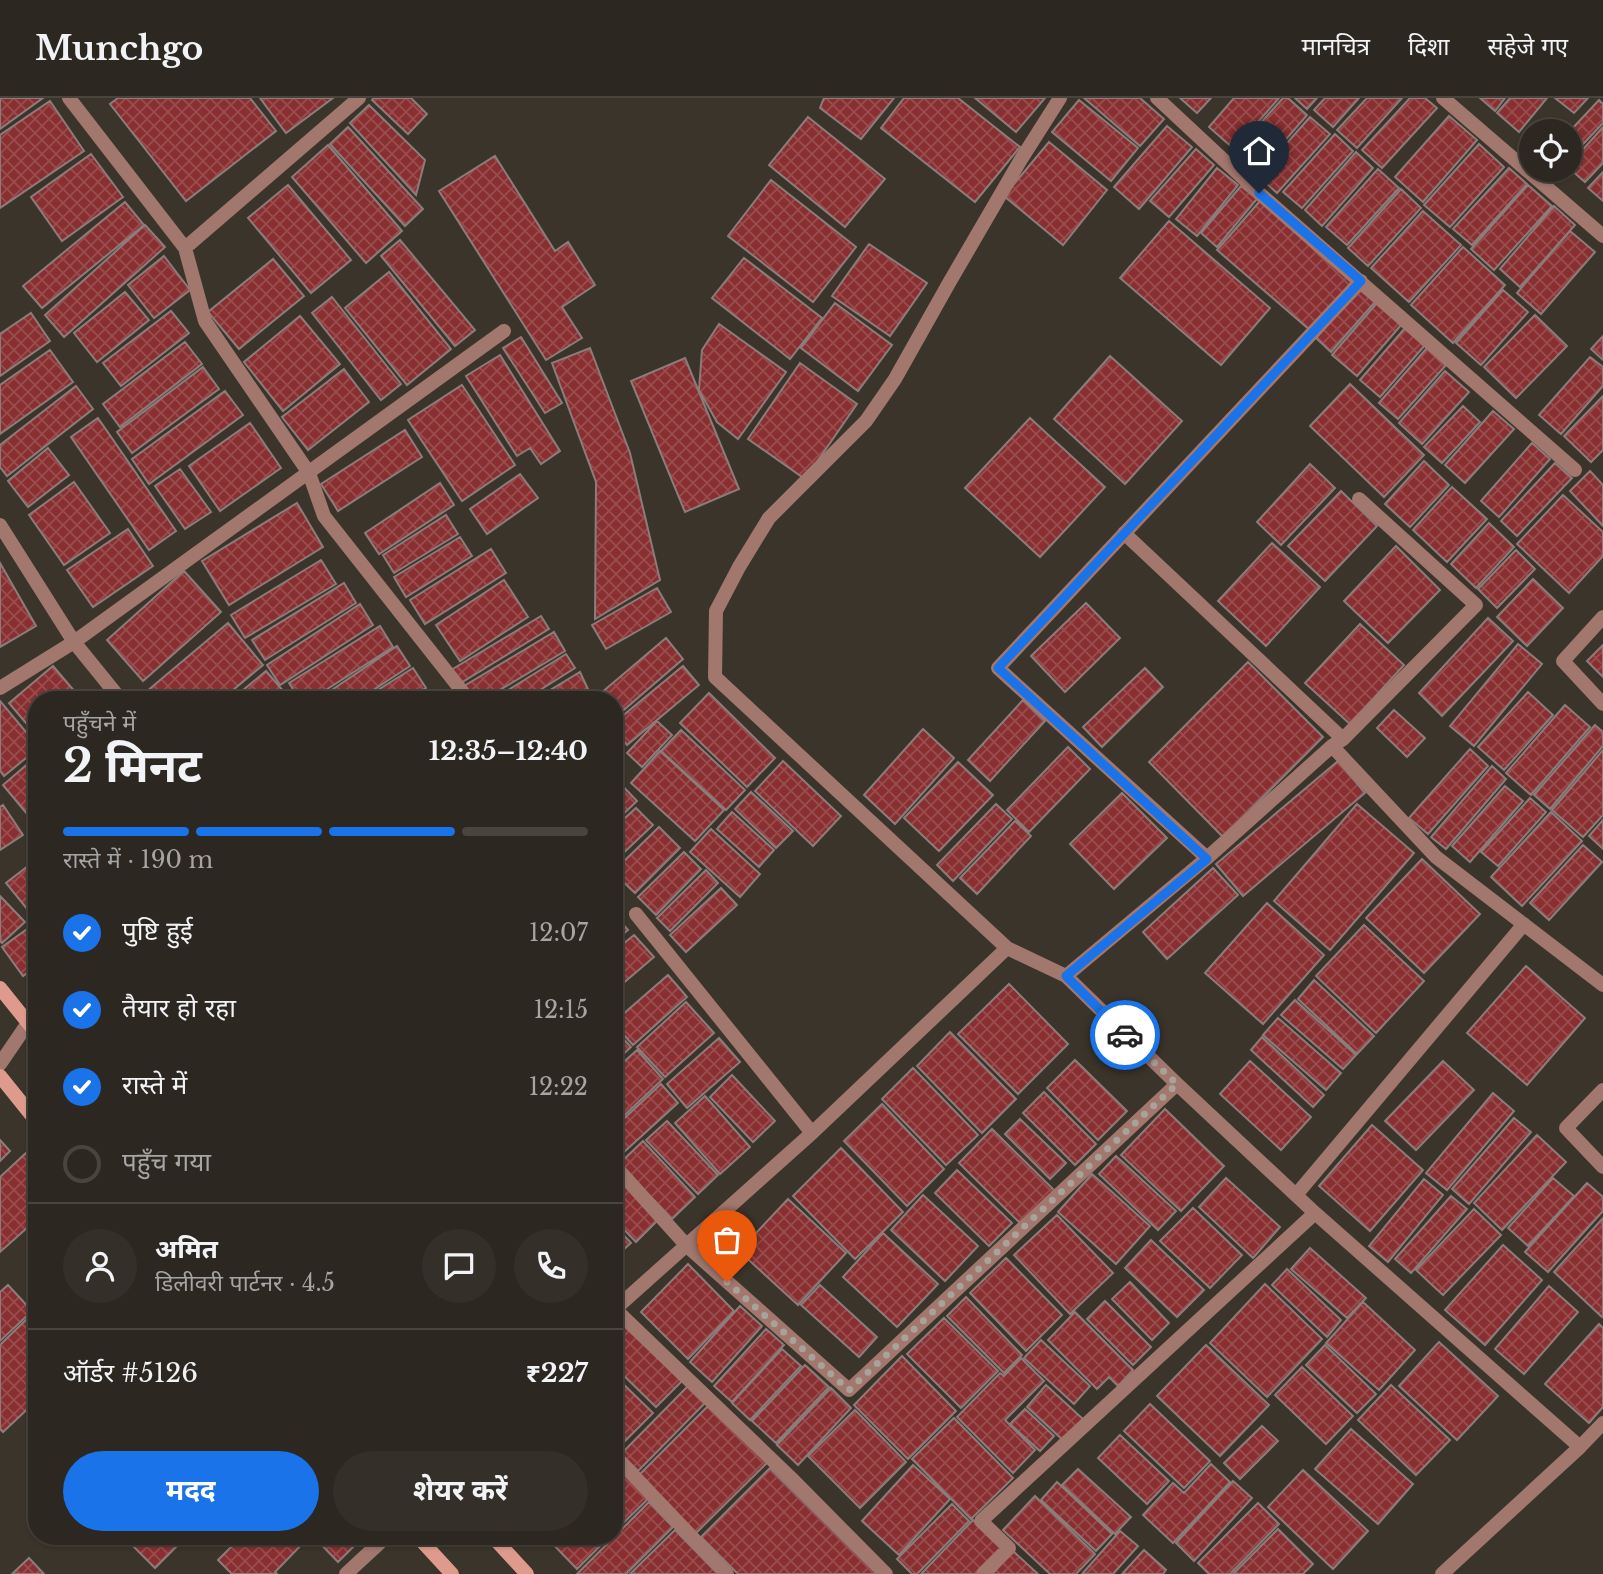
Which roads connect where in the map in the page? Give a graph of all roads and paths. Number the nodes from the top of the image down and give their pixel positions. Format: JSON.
{"nodes":[{"id":1,"x":69,"y":98,"type":"edge"},
{"id":2,"x":359,"y":98,"type":"edge"},
{"id":3,"x":1060,"y":98,"type":"edge"},
{"id":4,"x":1157,"y":98,"type":"edge"},
{"id":5,"x":1443,"y":98,"type":"edge"},
{"id":6,"x":1603,"y":236,"type":"edge"},
{"id":7,"x":185,"y":248,"type":"junction"},
{"id":8,"x":1361,"y":281,"type":"junction"},
{"id":9,"x":504,"y":331,"type":"dead end"},
{"id":10,"x":1575,"y":470,"type":"dead end"},
{"id":11,"x":309,"y":473,"type":"junction"},
{"id":12,"x":1359,"y":499,"type":"dead end"},
{"id":13,"x":0,"y":525,"type":"edge"},
{"id":14,"x":1124,"y":533,"type":"junction"},
{"id":15,"x":1603,"y":617,"type":"edge"},
{"id":16,"x":74,"y":642,"type":"junction"},
{"id":17,"x":0,"y":688,"type":"edge"},
{"id":18,"x":114,"y":691,"type":"edge"},
{"id":19,"x":462,"y":691,"type":"edge"},
{"id":20,"x":1603,"y":704,"type":"edge"},
{"id":21,"x":1338,"y":742,"type":"junction"},
{"id":22,"x":1207,"y":859,"type":"junction"},
{"id":23,"x":636,"y":914,"type":"dead end"},
{"id":24,"x":1524,"y":924,"type":"junction"},
{"id":25,"x":1007,"y":948,"type":"junction"},
{"id":26,"x":1066,"y":976,"type":"junction"},
{"id":27,"x":1603,"y":985,"type":"edge"},
{"id":28,"x":0,"y":988,"type":"edge"},
{"id":29,"x":28,"y":1022,"type":"edge"},
{"id":30,"x":28,"y":1033,"type":"edge"},
{"id":31,"x":0,"y":1064,"type":"edge"},
{"id":32,"x":0,"y":1076,"type":"edge"},
{"id":33,"x":1177,"y":1084,"type":"junction"},
{"id":34,"x":1603,"y":1090,"type":"edge"},
{"id":35,"x":28,"y":1111,"type":"edge"},
{"id":36,"x":812,"y":1133,"type":"junction"},
{"id":37,"x":1603,"y":1167,"type":"edge"},
{"id":38,"x":623,"y":1175,"type":"edge"},
{"id":39,"x":1296,"y":1195,"type":"junction"},
{"id":40,"x":1315,"y":1213,"type":"junction"},
{"id":41,"x":687,"y":1246,"type":"junction"},
{"id":42,"x":623,"y":1303,"type":"edge"},
{"id":43,"x":623,"y":1318,"type":"edge"},
{"id":44,"x":1603,"y":1423,"type":"edge"},
{"id":45,"x":1580,"y":1447,"type":"junction"},
{"id":46,"x":623,"y":1464,"type":"edge"},
{"id":47,"x":377,"y":1545,"type":"edge"},
{"id":48,"x":425,"y":1545,"type":"edge"},
{"id":49,"x":500,"y":1545,"type":"edge"},
{"id":50,"x":346,"y":1574,"type":"edge"},
{"id":51,"x":452,"y":1574,"type":"edge"},
{"id":52,"x":527,"y":1574,"type":"edge"},
{"id":53,"x":727,"y":1574,"type":"edge"},
{"id":54,"x":886,"y":1574,"type":"edge"},
{"id":55,"x":983,"y":1574,"type":"edge"},
{"id":56,"x":1442,"y":1574,"type":"edge"}],
"edges":[{"from":1,"to":7,"type":"street"},
{"from":2,"to":7,"type":"street"},
{"from":3,"to":25,"type":"street"},
{"from":4,"to":8,"type":"street"},
{"from":5,"to":6,"type":"street"},
{"from":7,"to":11,"type":"street"},
{"from":8,"to":10,"type":"street"},
{"from":8,"to":14,"type":"street"},
{"from":9,"to":11,"type":"street"},
{"from":11,"to":16,"type":"street"},
{"from":11,"to":19,"type":"street"},
{"from":12,"to":21,"type":"street"},
{"from":13,"to":16,"type":"street"},
{"from":14,"to":21,"type":"street"},
{"from":14,"to":22,"type":"street"},
{"from":15,"to":20,"type":"street"},
{"from":16,"to":17,"type":"street"},
{"from":16,"to":18,"type":"street"},
{"from":21,"to":22,"type":"street"},
{"from":21,"to":24,"type":"street"},
{"from":22,"to":26,"type":"street"},
{"from":23,"to":36,"type":"street"},
{"from":24,"to":27,"type":"street"},
{"from":24,"to":39,"type":"street"},
{"from":25,"to":26,"type":"street"},
{"from":25,"to":36,"type":"street"},
{"from":26,"to":33,"type":"street"},
{"from":28,"to":29,"type":"street"},
{"from":30,"to":31,"type":"street"},
{"from":32,"to":35,"type":"street"},
{"from":33,"to":39,"type":"street"},
{"from":33,"to":41,"type":"street"},
{"from":34,"to":37,"type":"street"},
{"from":36,"to":41,"type":"street"},
{"from":38,"to":41,"type":"street"},
{"from":39,"to":40,"type":"street"},
{"from":40,"to":45,"type":"street"},
{"from":40,"to":55,"type":"street"},
{"from":41,"to":42,"type":"street"},
{"from":43,"to":54,"type":"street"},
{"from":44,"to":45,"type":"street"},
{"from":45,"to":56,"type":"street"},
{"from":46,"to":53,"type":"street"},
{"from":47,"to":50,"type":"street"},
{"from":48,"to":51,"type":"street"},
{"from":49,"to":52,"type":"street"}]}
